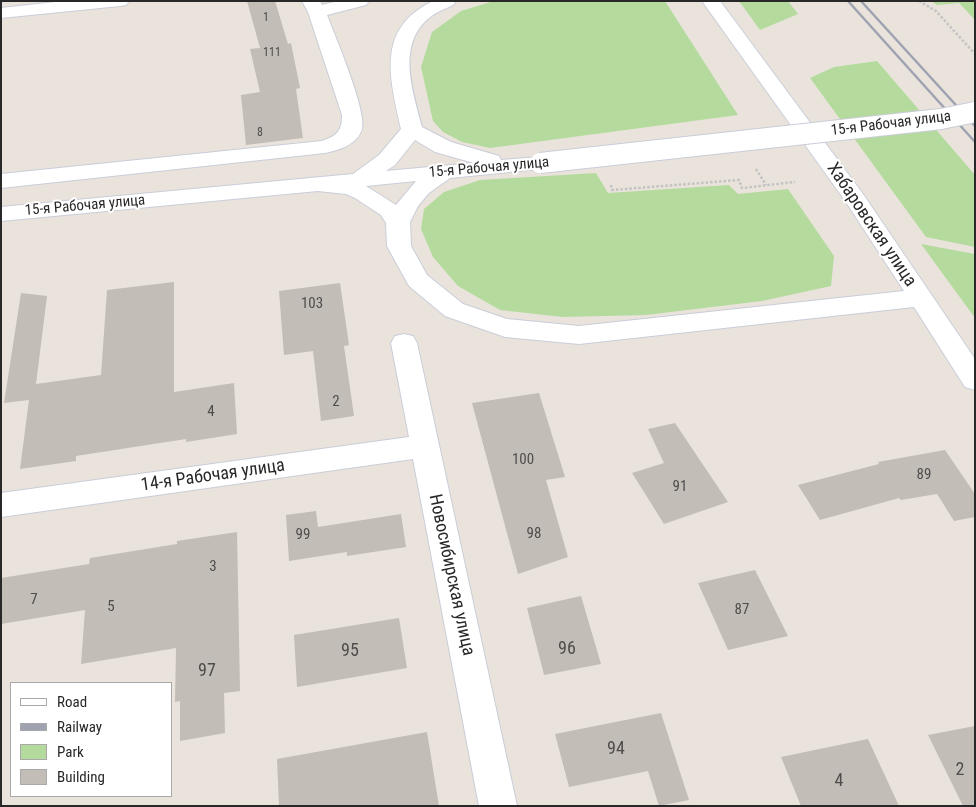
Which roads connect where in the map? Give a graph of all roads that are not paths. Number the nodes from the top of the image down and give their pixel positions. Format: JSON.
{"nodes":[{"id":1,"x":120,"y":1,"type":"edge"},
{"id":2,"x":360,"y":1,"type":"edge"},
{"id":3,"x":447,"y":1,"type":"edge"},
{"id":4,"x":711,"y":1,"type":"edge"},
{"id":5,"x":314,"y":7,"type":"edge"},
{"id":6,"x":1,"y":13,"type":"edge"},
{"id":7,"x":975,"y":112,"type":"edge"},
{"id":8,"x":412,"y":130,"type":"junction"},
{"id":9,"x":514,"y":165,"type":"junction"},
{"id":10,"x":444,"y":172,"type":"junction"},
{"id":11,"x":358,"y":180,"type":"junction"},
{"id":12,"x":1,"y":181,"type":"edge"},
{"id":13,"x":317,"y":184,"type":"junction"},
{"id":14,"x":1,"y":214,"type":"edge"},
{"id":15,"x":398,"y":222,"type":"junction"},
{"id":16,"x":921,"y":298,"type":"junction"},
{"id":17,"x":404,"y":344,"type":"dead end"},
{"id":18,"x":975,"y":380,"type":"edge"},
{"id":19,"x":425,"y":446,"type":"junction"},
{"id":20,"x":1,"y":505,"type":"edge"},
{"id":21,"x":498,"y":806,"type":"edge"}],
"edges":[{"from":1,"to":6,"type":"main road"},
{"from":2,"to":5,"type":"main road"},
{"from":3,"to":8,"type":"main road"},
{"from":4,"to":16,"type":"main road","name":"Хабаровская улица"},
{"from":5,"to":12,"type":"main road"},
{"from":7,"to":9,"type":"main road","name":"15-я Рабочая улица","bridge":true},
{"from":8,"to":9,"type":"main road"},
{"from":8,"to":11,"type":"main road"},
{"from":9,"to":10,"type":"main road","name":"15-я Рабочая улица"},
{"from":10,"to":11,"type":"main road","name":"15-я Рабочая улица"},
{"from":10,"to":15,"type":"main road"},
{"from":11,"to":13,"type":"main road","name":"15-я Рабочая улица"},
{"from":13,"to":14,"type":"main road","name":"15-я Рабочая улица"},
{"from":13,"to":15,"type":"main road"},
{"from":15,"to":16,"type":"main road"},
{"from":16,"to":18,"type":"main road","name":"Хабаровская улица"},
{"from":17,"to":19,"type":"main road","name":"Новосибирская улица"},
{"from":19,"to":20,"type":"main road","name":"14-я Рабочая улица"},
{"from":19,"to":21,"type":"main road","name":"Новосибирская улица"}]}
